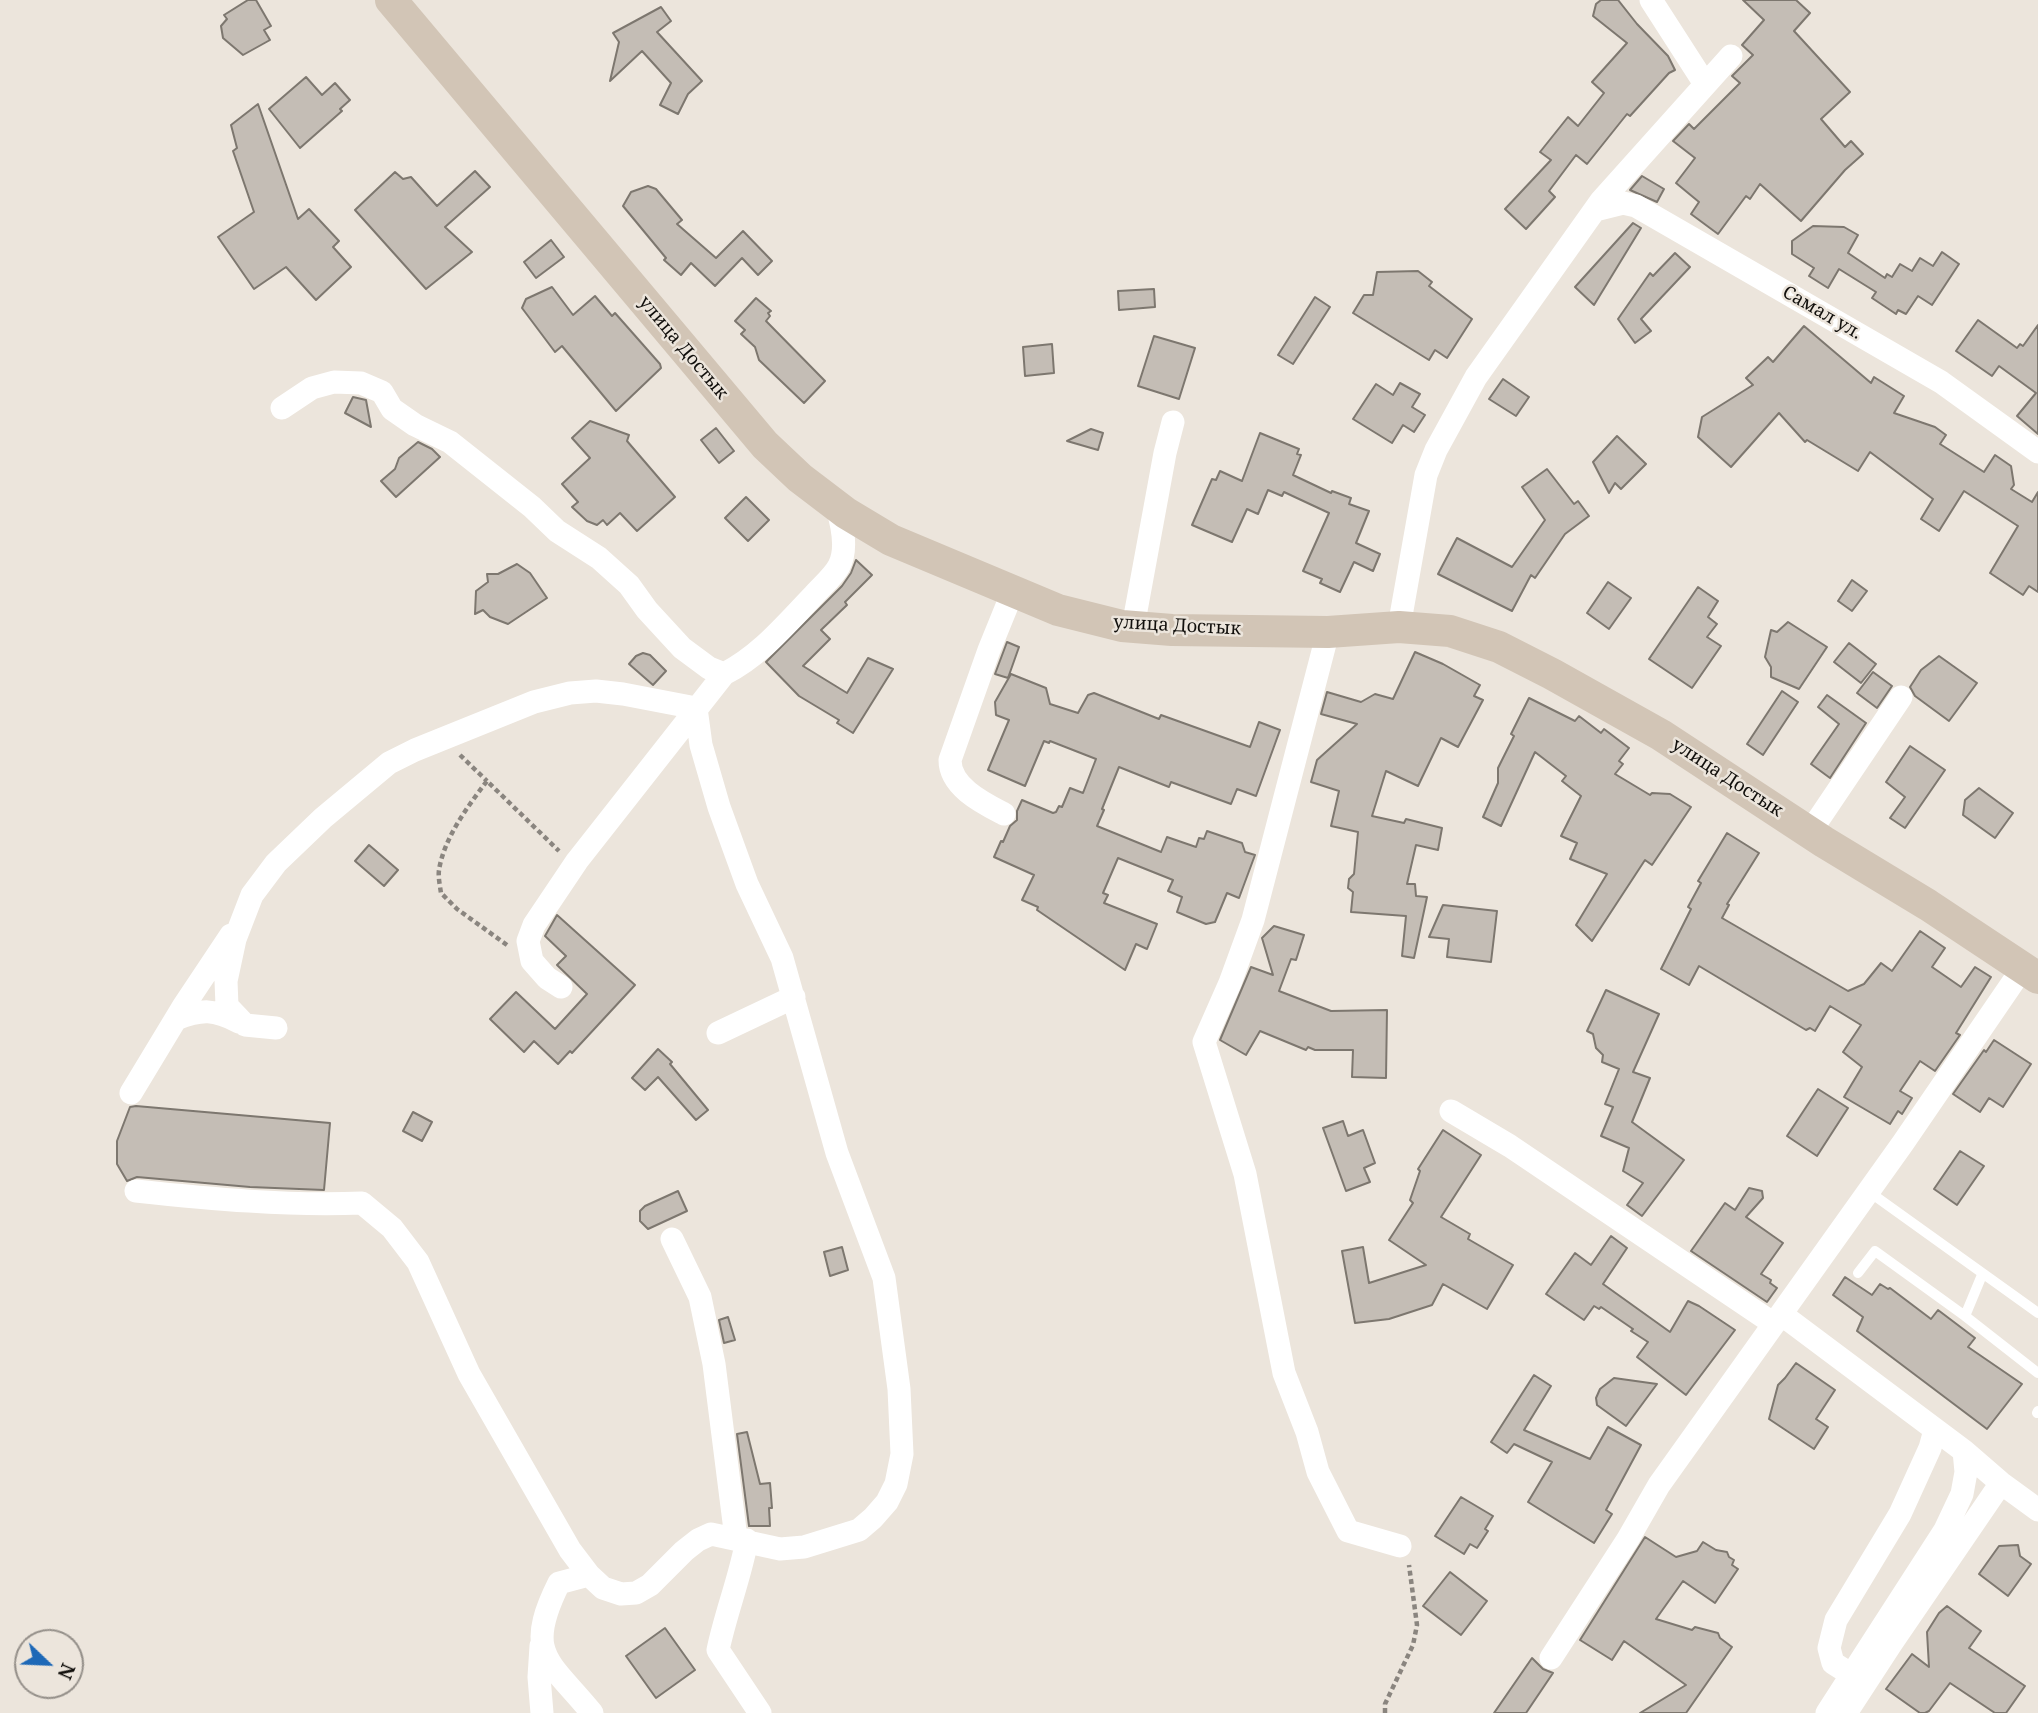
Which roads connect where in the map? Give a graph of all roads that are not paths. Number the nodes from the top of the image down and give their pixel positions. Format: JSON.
{"nodes":[{"id":1,"x":391,"y":0,"type":"edge"},
{"id":2,"x":1651,"y":0,"type":"edge"},
{"id":3,"x":1731,"y":56,"type":"dead end"},
{"id":4,"x":1705,"y":84,"type":"junction"},
{"id":5,"x":1595,"y":210,"type":"junction"},
{"id":6,"x":282,"y":408,"type":"dead end"},
{"id":7,"x":1173,"y":422,"type":"dead end"},
{"id":8,"x":2038,"y":452,"type":"edge"},
{"id":9,"x":837,"y":507,"type":"junction"},
{"id":10,"x":1013,"y":591,"type":"junction"},
{"id":11,"x":1133,"y":627,"type":"junction"},
{"id":12,"x":1399,"y":627,"type":"junction"},
{"id":13,"x":1328,"y":632,"type":"junction"},
{"id":14,"x":723,"y":674,"type":"junction"},
{"id":15,"x":1900,"y":697,"type":"dead end"},
{"id":16,"x":696,"y":708,"type":"junction"},
{"id":17,"x":1004,"y":814,"type":"dead end"},
{"id":18,"x":1810,"y":832,"type":"junction"},
{"id":19,"x":252,"y":895,"type":"junction"},
{"id":20,"x":2030,"y":974,"type":"edge"},
{"id":21,"x":561,"y":988,"type":"dead end"},
{"id":22,"x":794,"y":997,"type":"junction"},
{"id":23,"x":176,"y":1019,"type":"junction"},
{"id":24,"x":245,"y":1025,"type":"junction"},
{"id":25,"x":276,"y":1028,"type":"dead end"},
{"id":26,"x":718,"y":1033,"type":"dead end"},
{"id":27,"x":131,"y":1093,"type":"dead end"},
{"id":28,"x":1451,"y":1111,"type":"dead end"},
{"id":29,"x":136,"y":1191,"type":"dead end"},
{"id":30,"x":1868,"y":1191,"type":"junction"},
{"id":31,"x":672,"y":1238,"type":"dead end"},
{"id":32,"x":1858,"y":1273,"type":"dead end"},
{"id":33,"x":1982,"y":1275,"type":"junction"},
{"id":34,"x":2038,"y":1313,"type":"edge"},
{"id":35,"x":1965,"y":1316,"type":"junction"},
{"id":36,"x":1777,"y":1319,"type":"junction"},
{"id":37,"x":2038,"y":1373,"type":"edge"},
{"id":38,"x":1935,"y":1430,"type":"junction"},
{"id":39,"x":1964,"y":1451,"type":"junction"},
{"id":40,"x":2001,"y":1483,"type":"junction"},
{"id":41,"x":731,"y":1508,"type":"junction"},
{"id":42,"x":2038,"y":1510,"type":"edge"},
{"id":43,"x":711,"y":1534,"type":"junction"},
{"id":44,"x":741,"y":1539,"type":"junction"},
{"id":45,"x":1400,"y":1546,"type":"road end"},
{"id":46,"x":589,"y":1575,"type":"junction"},
{"id":47,"x":541,"y":1645,"type":"junction"},
{"id":48,"x":1551,"y":1658,"type":"dead end"},
{"id":49,"x":1852,"y":1675,"type":"junction"},
{"id":50,"x":542,"y":1713,"type":"edge"},
{"id":51,"x":592,"y":1713,"type":"edge"},
{"id":52,"x":760,"y":1713,"type":"edge"},
{"id":53,"x":1827,"y":1713,"type":"edge"},
{"id":54,"x":1846,"y":1713,"type":"edge"}],
"edges":[{"from":1,"to":9,"type":"main road","name":"улица Достык"},
{"from":2,"to":4,"type":"street"},
{"from":3,"to":4,"type":"street"},
{"from":4,"to":5,"type":"street"},
{"from":5,"to":8,"type":"street","name":"Самал ул."},
{"from":5,"to":12,"type":"street"},
{"from":6,"to":14,"type":"street"},
{"from":7,"to":11,"type":"street"},
{"from":9,"to":10,"type":"main road","name":"улица Достык"},
{"from":9,"to":14,"type":"street"},
{"from":10,"to":11,"type":"main road","name":"улица Достык"},
{"from":10,"to":17,"type":"street"},
{"from":11,"to":13,"type":"main road","name":"улица Достык"},
{"from":12,"to":13,"type":"main road","name":"улица Достык"},
{"from":12,"to":18,"type":"main road","name":"улица Достык"},
{"from":13,"to":45,"type":"street"},
{"from":14,"to":16,"type":"street"},
{"from":15,"to":18,"type":"street"},
{"from":16,"to":19,"type":"street"},
{"from":16,"to":21,"type":"street"},
{"from":16,"to":22,"type":"street"},
{"from":18,"to":20,"type":"main road","name":"улица Достык"},
{"from":19,"to":23,"type":"street"},
{"from":19,"to":24,"type":"street"},
{"from":20,"to":30,"type":"street"},
{"from":22,"to":26,"type":"street"},
{"from":22,"to":44,"type":"street"},
{"from":23,"to":24,"type":"street"},
{"from":23,"to":27,"type":"street"},
{"from":24,"to":25,"type":"street"},
{"from":28,"to":36,"type":"street"},
{"from":29,"to":46,"type":"street"},
{"from":30,"to":33,"type":"lane"},
{"from":30,"to":36,"type":"street"},
{"from":31,"to":41,"type":"street"},
{"from":32,"to":35,"type":"lane"},
{"from":33,"to":34,"type":"lane"},
{"from":33,"to":35,"type":"lane"},
{"from":35,"to":37,"type":"lane"},
{"from":36,"to":38,"type":"street"},
{"from":36,"to":48,"type":"street"},
{"from":38,"to":39,"type":"street"},
{"from":38,"to":49,"type":"street"},
{"from":39,"to":40,"type":"street"},
{"from":39,"to":49,"type":"street"},
{"from":40,"to":42,"type":"street"},
{"from":40,"to":54,"type":"street"},
{"from":41,"to":43,"type":"street"},
{"from":41,"to":44,"type":"street"},
{"from":43,"to":44,"type":"street"},
{"from":43,"to":46,"type":"street"},
{"from":44,"to":52,"type":"street"},
{"from":46,"to":47,"type":"street"},
{"from":47,"to":50,"type":"street"},
{"from":47,"to":51,"type":"street"},
{"from":49,"to":53,"type":"street"}]}
